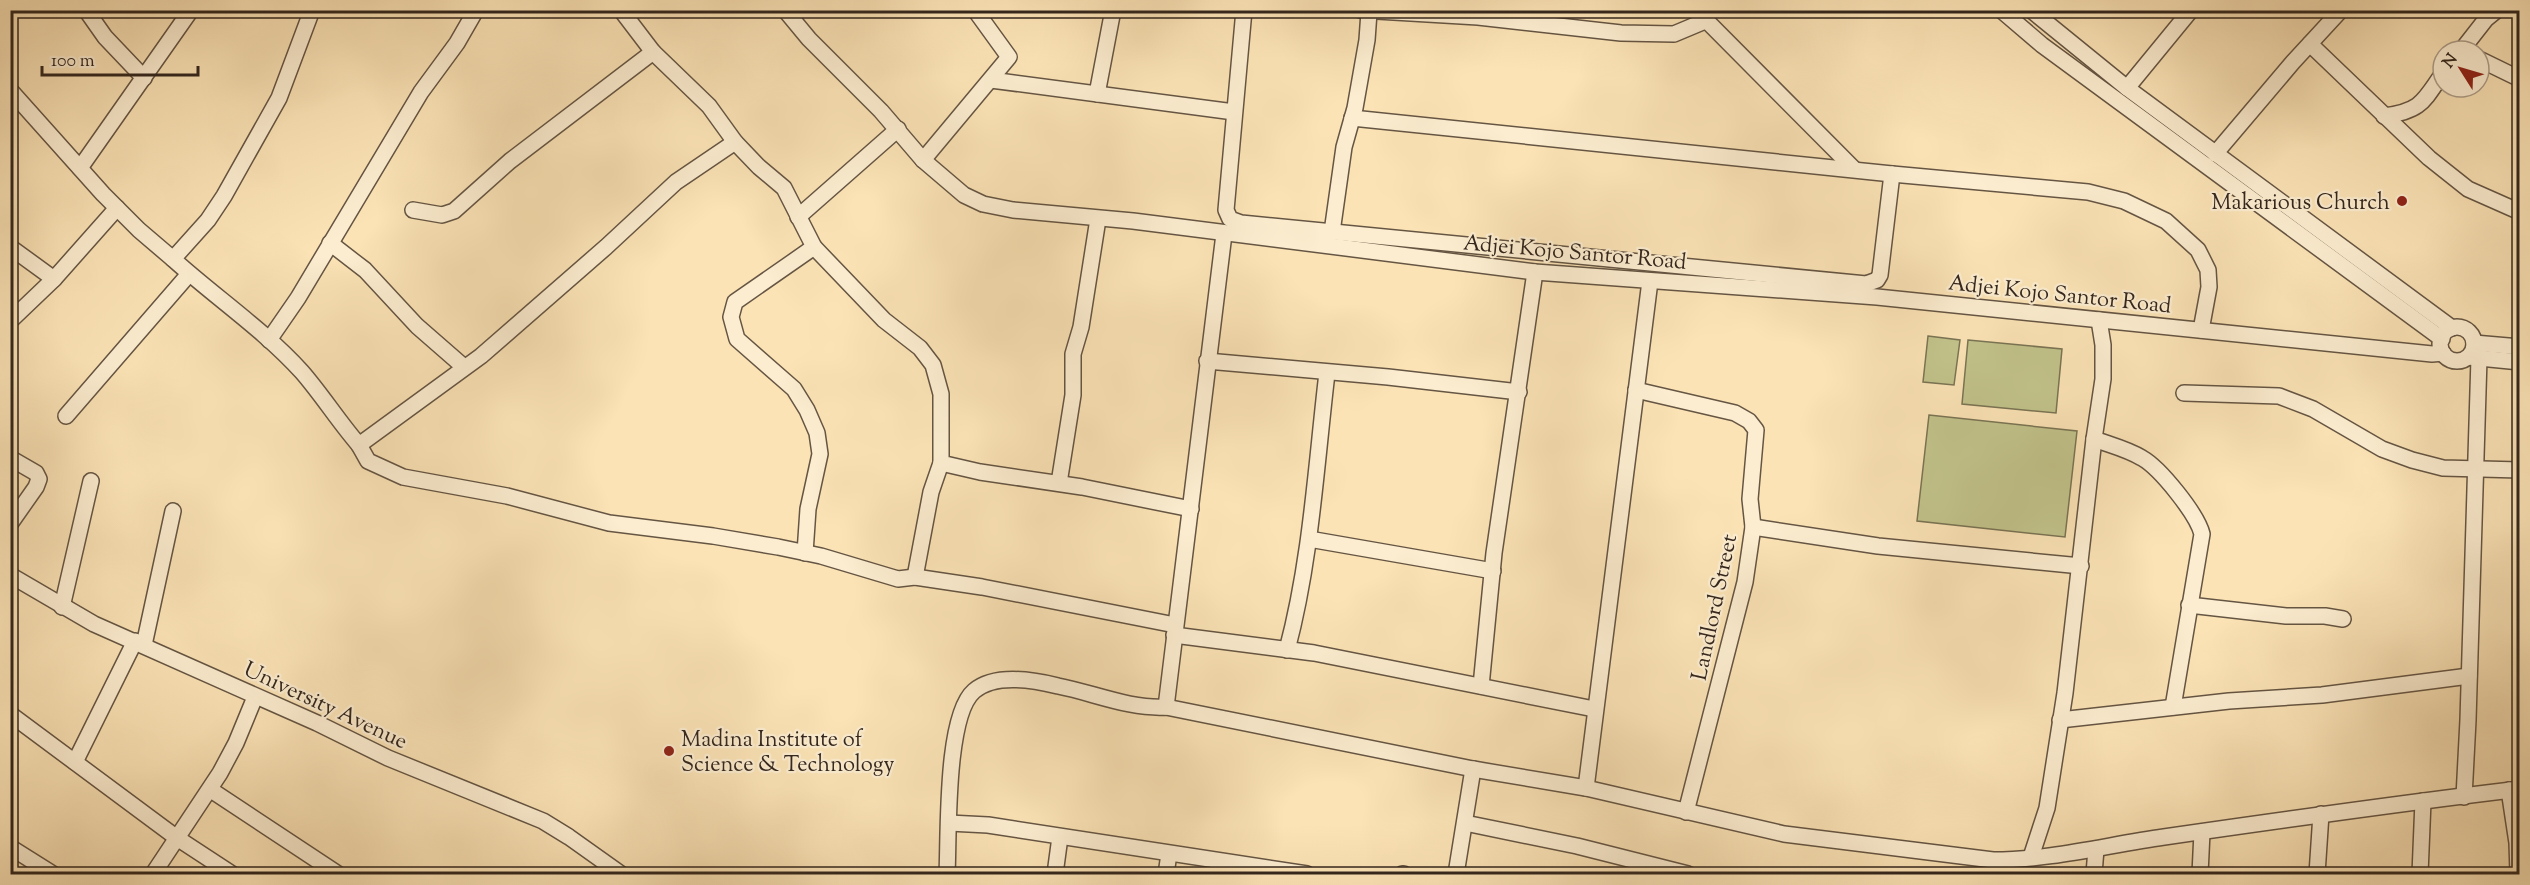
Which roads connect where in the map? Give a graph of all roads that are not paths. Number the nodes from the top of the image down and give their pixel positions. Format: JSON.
{"nodes":[{"id":1,"x":86,"y":10,"type":"edge"},
{"id":2,"x":191,"y":10,"type":"edge"},
{"id":3,"x":312,"y":10,"type":"edge"},
{"id":4,"x":476,"y":10,"type":"edge"},
{"id":5,"x":621,"y":10,"type":"edge"},
{"id":6,"x":784,"y":10,"type":"edge"},
{"id":7,"x":975,"y":10,"type":"edge"},
{"id":8,"x":1113,"y":10,"type":"edge"},
{"id":9,"x":1244,"y":10,"type":"edge"},
{"id":10,"x":2001,"y":10,"type":"edge"},
{"id":11,"x":2031,"y":10,"type":"edge"},
{"id":12,"x":2191,"y":10,"type":"edge"},
{"id":13,"x":2341,"y":10,"type":"edge"},
{"id":14,"x":2497,"y":10,"type":"edge"},
{"id":15,"x":1365,"y":11,"type":"edge"},
{"id":16,"x":1700,"y":16,"type":"edge"},
{"id":17,"x":2471,"y":39,"type":"edge"},
{"id":18,"x":2310,"y":44,"type":"junction"},
{"id":19,"x":653,"y":52,"type":"junction"},
{"id":20,"x":2491,"y":65,"type":"edge"},
{"id":21,"x":144,"y":78,"type":"junction"},
{"id":22,"x":2520,"y":79,"type":"edge"},
{"id":23,"x":991,"y":80,"type":"junction"},
{"id":24,"x":2127,"y":88,"type":"junction"},
{"id":25,"x":10,"y":90,"type":"edge"},
{"id":26,"x":2431,"y":91,"type":"edge"},
{"id":27,"x":1097,"y":94,"type":"junction"},
{"id":28,"x":1234,"y":112,"type":"junction"},
{"id":29,"x":2384,"y":116,"type":"junction"},
{"id":30,"x":1352,"y":118,"type":"junction"},
{"id":31,"x":898,"y":129,"type":"junction"},
{"id":32,"x":735,"y":142,"type":"junction"},
{"id":33,"x":2215,"y":154,"type":"junction"},
{"id":34,"x":923,"y":160,"type":"junction"},
{"id":35,"x":80,"y":168,"type":"junction"},
{"id":36,"x":1854,"y":169,"type":"junction"},
{"id":37,"x":1892,"y":174,"type":"junction"},
{"id":38,"x":117,"y":208,"type":"junction"},
{"id":39,"x":413,"y":210,"type":"dead end"},
{"id":40,"x":2520,"y":212,"type":"edge"},
{"id":41,"x":798,"y":217,"type":"junction"},
{"id":42,"x":1098,"y":219,"type":"junction"},
{"id":43,"x":1332,"y":231,"type":"junction"},
{"id":44,"x":1224,"y":234,"type":"junction"},
{"id":45,"x":330,"y":243,"type":"junction"},
{"id":46,"x":10,"y":247,"type":"edge"},
{"id":47,"x":814,"y":247,"type":"junction"},
{"id":48,"x":173,"y":259,"type":"junction"},
{"id":49,"x":1535,"y":273,"type":"junction"},
{"id":50,"x":189,"y":274,"type":"junction"},
{"id":51,"x":54,"y":279,"type":"junction"},
{"id":52,"x":1650,"y":281,"type":"junction"},
{"id":53,"x":2099,"y":320,"type":"junction"},
{"id":54,"x":10,"y":321,"type":"edge"},
{"id":55,"x":2201,"y":330,"type":"junction"},
{"id":56,"x":268,"y":340,"type":"junction"},
{"id":57,"x":2446,"y":340,"type":"junction"},
{"id":58,"x":2520,"y":347,"type":"edge"},
{"id":59,"x":2474,"y":352,"type":"junction"},
{"id":60,"x":1207,"y":361,"type":"junction"},
{"id":61,"x":2520,"y":362,"type":"edge"},
{"id":62,"x":464,"y":367,"type":"junction"},
{"id":63,"x":1328,"y":373,"type":"junction"},
{"id":64,"x":1636,"y":390,"type":"junction"},
{"id":65,"x":1519,"y":392,"type":"junction"},
{"id":66,"x":2184,"y":393,"type":"dead end"},
{"id":67,"x":66,"y":416,"type":"dead end"},
{"id":68,"x":2094,"y":439,"type":"junction"},
{"id":69,"x":358,"y":445,"type":"junction"},
{"id":70,"x":10,"y":458,"type":"edge"},
{"id":71,"x":941,"y":463,"type":"junction"},
{"id":72,"x":2474,"y":469,"type":"junction"},
{"id":73,"x":2520,"y":470,"type":"edge"},
{"id":74,"x":91,"y":481,"type":"dead end"},
{"id":75,"x":1059,"y":483,"type":"junction"},
{"id":76,"x":1191,"y":509,"type":"junction"},
{"id":77,"x":173,"y":511,"type":"dead end"},
{"id":78,"x":10,"y":524,"type":"edge"},
{"id":79,"x":1753,"y":527,"type":"junction"},
{"id":80,"x":1309,"y":539,"type":"junction"},
{"id":81,"x":805,"y":553,"type":"junction"},
{"id":82,"x":2081,"y":566,"type":"junction"},
{"id":83,"x":1492,"y":571,"type":"junction"},
{"id":84,"x":10,"y":575,"type":"edge"},
{"id":85,"x":915,"y":577,"type":"junction"},
{"id":86,"x":2189,"y":605,"type":"junction"},
{"id":87,"x":62,"y":607,"type":"junction"},
{"id":88,"x":2343,"y":619,"type":"dead end"},
{"id":89,"x":1174,"y":630,"type":"junction"},
{"id":90,"x":140,"y":643,"type":"junction"},
{"id":91,"x":1287,"y":650,"type":"junction"},
{"id":92,"x":2469,"y":676,"type":"junction"},
{"id":93,"x":1481,"y":686,"type":"junction"},
{"id":94,"x":255,"y":697,"type":"junction"},
{"id":95,"x":1166,"y":707,"type":"junction"},
{"id":96,"x":2173,"y":707,"type":"junction"},
{"id":97,"x":1594,"y":709,"type":"junction"},
{"id":98,"x":10,"y":714,"type":"edge"},
{"id":99,"x":2061,"y":720,"type":"junction"},
{"id":100,"x":75,"y":762,"type":"junction"},
{"id":101,"x":1473,"y":769,"type":"junction"},
{"id":102,"x":1586,"y":788,"type":"junction"},
{"id":103,"x":210,"y":790,"type":"junction"},
{"id":104,"x":2514,"y":790,"type":"edge"},
{"id":105,"x":2464,"y":797,"type":"junction"},
{"id":106,"x":2423,"y":801,"type":"junction"},
{"id":107,"x":1686,"y":812,"type":"junction"},
{"id":108,"x":2321,"y":814,"type":"junction"},
{"id":109,"x":949,"y":823,"type":"junction"},
{"id":110,"x":1465,"y":824,"type":"junction"},
{"id":111,"x":2202,"y":832,"type":"junction"},
{"id":112,"x":1060,"y":837,"type":"junction"},
{"id":113,"x":177,"y":838,"type":"junction"},
{"id":114,"x":2096,"y":849,"type":"junction"},
{"id":115,"x":13,"y":853,"type":"edge"},
{"id":116,"x":1169,"y":854,"type":"junction"},
{"id":117,"x":2031,"y":857,"type":"junction"},
{"id":118,"x":2014,"y":867,"type":"edge"},
{"id":119,"x":1275,"y":872,"type":"edge"},
{"id":120,"x":53,"y":874,"type":"edge"},
{"id":121,"x":153,"y":874,"type":"edge"},
{"id":122,"x":232,"y":874,"type":"edge"},
{"id":123,"x":338,"y":874,"type":"edge"},
{"id":124,"x":621,"y":874,"type":"edge"},
{"id":125,"x":947,"y":874,"type":"edge"},
{"id":126,"x":1055,"y":874,"type":"edge"},
{"id":127,"x":1166,"y":874,"type":"edge"},
{"id":128,"x":1307,"y":874,"type":"edge"},
{"id":129,"x":1456,"y":874,"type":"edge"},
{"id":130,"x":1688,"y":874,"type":"edge"},
{"id":131,"x":2094,"y":874,"type":"edge"},
{"id":132,"x":2200,"y":874,"type":"edge"},
{"id":133,"x":2317,"y":874,"type":"edge"},
{"id":134,"x":2420,"y":874,"type":"edge"},
{"id":135,"x":2518,"y":874,"type":"edge"}],
"edges":[{"from":1,"to":21,"type":"street"},
{"from":2,"to":21,"type":"street"},
{"from":3,"to":48,"type":"street"},
{"from":4,"to":45,"type":"street"},
{"from":5,"to":19,"type":"street"},
{"from":6,"to":31,"type":"street","name":"Adjei Kojo Santor Road"},
{"from":7,"to":23,"type":"street"},
{"from":8,"to":27,"type":"street"},
{"from":9,"to":28,"type":"street"},
{"from":10,"to":57,"type":"street"},
{"from":11,"to":24,"type":"street"},
{"from":12,"to":24,"type":"street"},
{"from":13,"to":18,"type":"street"},
{"from":14,"to":17,"type":"street"},
{"from":15,"to":16,"type":"street"},
{"from":15,"to":30,"type":"street"},
{"from":16,"to":36,"type":"street"},
{"from":18,"to":29,"type":"street"},
{"from":18,"to":33,"type":"street"},
{"from":19,"to":32,"type":"street"},
{"from":19,"to":39,"type":"street"},
{"from":20,"to":22,"type":"street"},
{"from":21,"to":35,"type":"street"},
{"from":23,"to":27,"type":"street"},
{"from":23,"to":34,"type":"street"},
{"from":24,"to":33,"type":"street"},
{"from":25,"to":35,"type":"street"},
{"from":26,"to":29,"type":"street"},
{"from":27,"to":28,"type":"street"},
{"from":28,"to":43,"type":"street"},
{"from":29,"to":40,"type":"street"},
{"from":30,"to":36,"type":"street"},
{"from":30,"to":43,"type":"street"},
{"from":31,"to":34,"type":"street","name":"Adjei Kojo Santor Road"},
{"from":31,"to":41,"type":"street"},
{"from":32,"to":41,"type":"street"},
{"from":32,"to":62,"type":"street"},
{"from":33,"to":57,"type":"street"},
{"from":34,"to":42,"type":"street","name":"Adjei Kojo Santor Road"},
{"from":35,"to":38,"type":"street"},
{"from":36,"to":37,"type":"street"},
{"from":37,"to":43,"type":"street"},
{"from":37,"to":55,"type":"street"},
{"from":38,"to":48,"type":"street"},
{"from":38,"to":51,"type":"street"},
{"from":41,"to":47,"type":"street"},
{"from":42,"to":44,"type":"street","name":"Adjei Kojo Santor Road"},
{"from":42,"to":75,"type":"street"},
{"from":44,"to":49,"type":"street","name":"Adjei Kojo Santor Road"},
{"from":44,"to":60,"type":"street"},
{"from":45,"to":56,"type":"street"},
{"from":45,"to":62,"type":"street"},
{"from":46,"to":51,"type":"street"},
{"from":47,"to":71,"type":"street"},
{"from":47,"to":81,"type":"street"},
{"from":48,"to":50,"type":"street"},
{"from":49,"to":52,"type":"street","name":"Adjei Kojo Santor Road"},
{"from":49,"to":65,"type":"street"},
{"from":50,"to":56,"type":"street"},
{"from":50,"to":67,"type":"street"},
{"from":51,"to":54,"type":"street"},
{"from":52,"to":53,"type":"street","name":"Adjei Kojo Santor Road"},
{"from":52,"to":64,"type":"street"},
{"from":53,"to":55,"type":"street","name":"Adjei Kojo Santor Road"},
{"from":53,"to":68,"type":"street"},
{"from":55,"to":57,"type":"street","name":"Adjei Kojo Santor Road"},
{"from":56,"to":69,"type":"street"},
{"from":57,"to":59,"type":"street","name":"Adjei Kojo Santor Road"},
{"from":57,"to":59,"type":"street"},
{"from":58,"to":59,"type":"street"},
{"from":59,"to":61,"type":"street"},
{"from":59,"to":72,"type":"street"},
{"from":60,"to":63,"type":"street"},
{"from":60,"to":76,"type":"street"},
{"from":62,"to":69,"type":"street"},
{"from":63,"to":65,"type":"street"},
{"from":63,"to":80,"type":"street"},
{"from":64,"to":79,"type":"street","name":"Landlord Street"},
{"from":64,"to":97,"type":"street"},
{"from":65,"to":83,"type":"street"},
{"from":66,"to":72,"type":"street"},
{"from":68,"to":82,"type":"street"},
{"from":68,"to":86,"type":"street"},
{"from":69,"to":81,"type":"street"},
{"from":70,"to":78,"type":"street"},
{"from":71,"to":75,"type":"street"},
{"from":71,"to":85,"type":"street"},
{"from":72,"to":73,"type":"street"},
{"from":72,"to":92,"type":"street"},
{"from":74,"to":87,"type":"street"},
{"from":75,"to":76,"type":"street"},
{"from":76,"to":89,"type":"street"},
{"from":77,"to":90,"type":"street"},
{"from":79,"to":82,"type":"street"},
{"from":79,"to":107,"type":"street","name":"Landlord Street"},
{"from":80,"to":83,"type":"street"},
{"from":80,"to":91,"type":"street"},
{"from":81,"to":85,"type":"street"},
{"from":82,"to":99,"type":"street"},
{"from":83,"to":93,"type":"street"},
{"from":84,"to":87,"type":"street","name":"University Avenue"},
{"from":85,"to":89,"type":"street"},
{"from":86,"to":88,"type":"street"},
{"from":86,"to":96,"type":"street"},
{"from":87,"to":90,"type":"street","name":"University Avenue"},
{"from":89,"to":91,"type":"street"},
{"from":89,"to":95,"type":"street"},
{"from":90,"to":94,"type":"street","name":"University Avenue"},
{"from":90,"to":100,"type":"street"},
{"from":91,"to":93,"type":"street"},
{"from":92,"to":96,"type":"street"},
{"from":92,"to":105,"type":"street"},
{"from":93,"to":97,"type":"street"},
{"from":94,"to":103,"type":"street"},
{"from":94,"to":124,"type":"street","name":"University Avenue"},
{"from":95,"to":101,"type":"street"},
{"from":95,"to":109,"type":"street"},
{"from":96,"to":99,"type":"street"},
{"from":97,"to":102,"type":"street"},
{"from":98,"to":100,"type":"street"},
{"from":99,"to":117,"type":"street"},
{"from":100,"to":113,"type":"street"},
{"from":101,"to":102,"type":"street"},
{"from":101,"to":110,"type":"street"},
{"from":102,"to":107,"type":"street"},
{"from":103,"to":113,"type":"street"},
{"from":103,"to":123,"type":"street"},
{"from":104,"to":105,"type":"street"},
{"from":104,"to":135,"type":"street"},
{"from":105,"to":106,"type":"street"},
{"from":106,"to":108,"type":"street"},
{"from":106,"to":134,"type":"street"},
{"from":107,"to":118,"type":"street"},
{"from":108,"to":111,"type":"street"},
{"from":108,"to":133,"type":"street"},
{"from":109,"to":112,"type":"street"},
{"from":109,"to":125,"type":"street"},
{"from":110,"to":129,"type":"street"},
{"from":110,"to":130,"type":"street"},
{"from":111,"to":114,"type":"street"},
{"from":111,"to":132,"type":"street"},
{"from":112,"to":116,"type":"street"},
{"from":112,"to":126,"type":"street"},
{"from":113,"to":121,"type":"street"},
{"from":113,"to":122,"type":"street"},
{"from":114,"to":117,"type":"street"},
{"from":114,"to":131,"type":"street"},
{"from":115,"to":120,"type":"street"},
{"from":116,"to":119,"type":"street"},
{"from":116,"to":127,"type":"street"},
{"from":117,"to":118,"type":"street"},
{"from":119,"to":128,"type":"street"}]}
